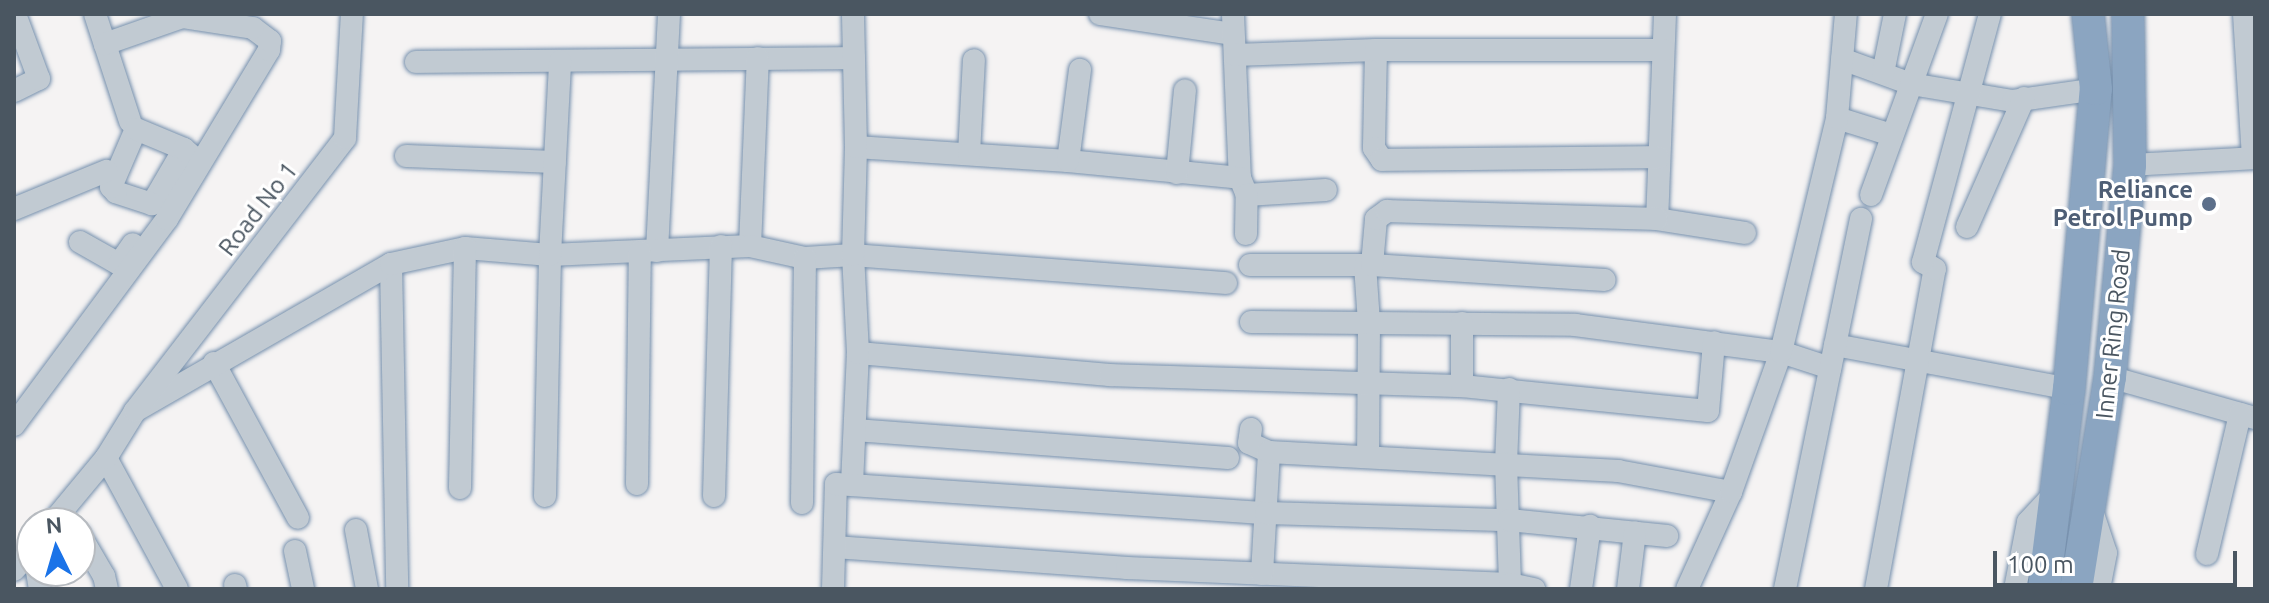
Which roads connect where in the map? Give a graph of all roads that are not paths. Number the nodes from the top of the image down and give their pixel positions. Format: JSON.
{"nodes":[{"id":1,"x":15,"y":14,"type":"edge"},
{"id":2,"x":95,"y":14,"type":"edge"},
{"id":3,"x":352,"y":14,"type":"edge"},
{"id":4,"x":669,"y":14,"type":"edge"},
{"id":5,"x":853,"y":14,"type":"edge"},
{"id":6,"x":1100,"y":14,"type":"edge"},
{"id":7,"x":1665,"y":14,"type":"edge"},
{"id":8,"x":1846,"y":14,"type":"edge"},
{"id":9,"x":1895,"y":14,"type":"edge"},
{"id":10,"x":1937,"y":14,"type":"edge"},
{"id":11,"x":1990,"y":14,"type":"edge"},
{"id":12,"x":2088,"y":14,"type":"edge"},
{"id":13,"x":2128,"y":14,"type":"edge"},
{"id":14,"x":2244,"y":14,"type":"edge"},
{"id":15,"x":1234,"y":34,"type":"edge"},
{"id":16,"x":105,"y":44,"type":"junction"},
{"id":17,"x":1376,"y":50,"type":"junction"},
{"id":18,"x":1663,"y":50,"type":"junction"},
{"id":19,"x":666,"y":58,"type":"junction"},
{"id":20,"x":758,"y":58,"type":"junction"},
{"id":21,"x":854,"y":58,"type":"junction"},
{"id":22,"x":1842,"y":59,"type":"junction"},
{"id":23,"x":974,"y":60,"type":"dead end"},
{"id":24,"x":560,"y":61,"type":"junction"},
{"id":25,"x":416,"y":62,"type":"dead end"},
{"id":26,"x":1080,"y":70,"type":"dead end"},
{"id":27,"x":1883,"y":73,"type":"junction"},
{"id":28,"x":1911,"y":84,"type":"junction"},
{"id":29,"x":2096,"y":89,"type":"junction"},
{"id":30,"x":1185,"y":90,"type":"dead end"},
{"id":31,"x":14,"y":91,"type":"edge"},
{"id":32,"x":1971,"y":94,"type":"junction"},
{"id":33,"x":2024,"y":98,"type":"junction"},
{"id":34,"x":1837,"y":118,"type":"junction"},
{"id":35,"x":130,"y":121,"type":"dead end"},
{"id":36,"x":1892,"y":135,"type":"junction"},
{"id":37,"x":856,"y":147,"type":"junction"},
{"id":38,"x":969,"y":154,"type":"junction"},
{"id":39,"x":406,"y":156,"type":"dead end"},
{"id":40,"x":1658,"y":157,"type":"junction"},
{"id":41,"x":2254,"y":158,"type":"edge"},
{"id":42,"x":1068,"y":161,"type":"junction"},
{"id":43,"x":555,"y":162,"type":"junction"},
{"id":44,"x":2130,"y":165,"type":"junction"},
{"id":45,"x":1177,"y":173,"type":"junction"},
{"id":46,"x":1243,"y":187,"type":"junction"},
{"id":47,"x":1326,"y":190,"type":"dead end"},
{"id":48,"x":1871,"y":195,"type":"dead end"},
{"id":49,"x":14,"y":209,"type":"edge"},
{"id":50,"x":160,"y":216,"type":"junction"},
{"id":51,"x":1657,"y":219,"type":"junction"},
{"id":52,"x":1861,"y":219,"type":"dead end"},
{"id":53,"x":1967,"y":227,"type":"dead end"},
{"id":54,"x":1745,"y":233,"type":"dead end"},
{"id":55,"x":1246,"y":234,"type":"dead end"},
{"id":56,"x":80,"y":242,"type":"dead end"},
{"id":57,"x":721,"y":246,"type":"junction"},
{"id":58,"x":750,"y":246,"type":"junction"},
{"id":59,"x":465,"y":248,"type":"junction"},
{"id":60,"x":648,"y":252,"type":"junction"},
{"id":61,"x":550,"y":255,"type":"junction"},
{"id":62,"x":853,"y":255,"type":"junction"},
{"id":63,"x":805,"y":258,"type":"junction"},
{"id":64,"x":391,"y":264,"type":"junction"},
{"id":65,"x":1250,"y":265,"type":"dead end"},
{"id":66,"x":1368,"y":265,"type":"junction"},
{"id":67,"x":1605,"y":280,"type":"dead end"},
{"id":68,"x":1226,"y":283,"type":"dead end"},
{"id":69,"x":1251,"y":322,"type":"dead end"},
{"id":70,"x":1369,"y":322,"type":"junction"},
{"id":71,"x":1462,"y":323,"type":"junction"},
{"id":72,"x":1714,"y":342,"type":"junction"},
{"id":73,"x":1835,"y":345,"type":"junction"},
{"id":74,"x":1781,"y":352,"type":"junction"},
{"id":75,"x":858,"y":353,"type":"junction"},
{"id":76,"x":1919,"y":360,"type":"junction"},
{"id":77,"x":214,"y":363,"type":"junction"},
{"id":78,"x":1830,"y":368,"type":"junction"},
{"id":79,"x":2110,"y":377,"type":"junction"},
{"id":80,"x":1369,"y":383,"type":"junction"},
{"id":81,"x":1462,"y":386,"type":"junction"},
{"id":82,"x":1509,"y":389,"type":"junction"},
{"id":83,"x":2069,"y":389,"type":"junction"},
{"id":84,"x":135,"y":411,"type":"junction"},
{"id":85,"x":2248,"y":416,"type":"edge"},
{"id":86,"x":14,"y":425,"type":"edge"},
{"id":87,"x":1251,"y":429,"type":"dead end"},
{"id":88,"x":855,"y":430,"type":"junction"},
{"id":89,"x":1269,"y":452,"type":"junction"},
{"id":90,"x":1368,"y":456,"type":"junction"},
{"id":91,"x":106,"y":458,"type":"junction"},
{"id":92,"x":1228,"y":458,"type":"dead end"},
{"id":93,"x":1506,"y":463,"type":"junction"},
{"id":94,"x":637,"y":484,"type":"dead end"},
{"id":95,"x":852,"y":484,"type":"junction"},
{"id":96,"x":460,"y":488,"type":"dead end"},
{"id":97,"x":2059,"y":488,"type":"junction"},
{"id":98,"x":1731,"y":492,"type":"junction"},
{"id":99,"x":545,"y":496,"type":"dead end"},
{"id":100,"x":714,"y":496,"type":"dead end"},
{"id":101,"x":802,"y":503,"type":"dead end"},
{"id":102,"x":71,"y":507,"type":"edge"},
{"id":103,"x":2091,"y":510,"type":"junction"},
{"id":104,"x":1266,"y":513,"type":"junction"},
{"id":105,"x":298,"y":518,"type":"dead end"},
{"id":106,"x":1509,"y":520,"type":"junction"},
{"id":107,"x":1590,"y":526,"type":"junction"},
{"id":108,"x":356,"y":530,"type":"dead end"},
{"id":109,"x":1635,"y":532,"type":"junction"},
{"id":110,"x":1667,"y":536,"type":"dead end"},
{"id":111,"x":835,"y":547,"type":"junction"},
{"id":112,"x":295,"y":551,"type":"dead end"},
{"id":113,"x":2207,"y":554,"type":"dead end"},
{"id":114,"x":96,"y":562,"type":"edge"},
{"id":115,"x":1262,"y":574,"type":"junction"},
{"id":116,"x":1126,"y":578,"type":"edge"},
{"id":117,"x":1359,"y":584,"type":"edge"},
{"id":118,"x":1510,"y":584,"type":"junction"},
{"id":119,"x":1477,"y":586,"type":"edge"},
{"id":120,"x":107,"y":589,"type":"edge"},
{"id":121,"x":177,"y":589,"type":"edge"},
{"id":122,"x":303,"y":589,"type":"edge"},
{"id":123,"x":367,"y":589,"type":"edge"},
{"id":124,"x":397,"y":589,"type":"edge"},
{"id":125,"x":833,"y":589,"type":"edge"},
{"id":126,"x":1534,"y":589,"type":"edge"},
{"id":127,"x":1581,"y":589,"type":"edge"},
{"id":128,"x":1628,"y":589,"type":"edge"},
{"id":129,"x":1687,"y":589,"type":"edge"},
{"id":130,"x":1785,"y":589,"type":"edge"},
{"id":131,"x":1876,"y":589,"type":"edge"},
{"id":132,"x":2015,"y":589,"type":"edge"},
{"id":133,"x":2044,"y":589,"type":"edge"},
{"id":134,"x":2076,"y":589,"type":"edge"},
{"id":135,"x":2099,"y":589,"type":"edge"}],
"edges":[{"from":1,"to":31,"type":"street"},
{"from":2,"to":16,"type":"street"},
{"from":3,"to":84,"type":"street","name":"Road No 1"},
{"from":4,"to":19,"type":"street"},
{"from":5,"to":21,"type":"street"},
{"from":6,"to":15,"type":"street"},
{"from":7,"to":18,"type":"street"},
{"from":8,"to":22,"type":"street"},
{"from":9,"to":27,"type":"street"},
{"from":10,"to":28,"type":"street"},
{"from":11,"to":32,"type":"street"},
{"from":12,"to":29,"type":"highway","name":"Inner Ring Road"},
{"from":13,"to":44,"type":"highway","name":"Inner Ring Road"},
{"from":14,"to":41,"type":"street"},
{"from":15,"to":17,"type":"street"},
{"from":15,"to":46,"type":"street"},
{"from":16,"to":35,"type":"street"},
{"from":16,"to":50,"type":"street"},
{"from":17,"to":18,"type":"street"},
{"from":17,"to":40,"type":"street"},
{"from":18,"to":40,"type":"street"},
{"from":19,"to":20,"type":"street"},
{"from":19,"to":24,"type":"street"},
{"from":19,"to":60,"type":"street"},
{"from":20,"to":21,"type":"street"},
{"from":20,"to":58,"type":"street"},
{"from":21,"to":37,"type":"street"},
{"from":22,"to":27,"type":"street"},
{"from":22,"to":34,"type":"street"},
{"from":23,"to":38,"type":"street"},
{"from":24,"to":25,"type":"street"},
{"from":24,"to":43,"type":"street"},
{"from":26,"to":42,"type":"street"},
{"from":27,"to":28,"type":"street"},
{"from":28,"to":32,"type":"street"},
{"from":28,"to":36,"type":"street"},
{"from":29,"to":33,"type":"street"},
{"from":29,"to":83,"type":"highway","name":"Inner Ring Road"},
{"from":30,"to":45,"type":"street"},
{"from":32,"to":33,"type":"street"},
{"from":32,"to":76,"type":"street"},
{"from":33,"to":53,"type":"street"},
{"from":34,"to":36,"type":"street"},
{"from":34,"to":74,"type":"street"},
{"from":36,"to":48,"type":"street"},
{"from":37,"to":38,"type":"street"},
{"from":37,"to":62,"type":"street"},
{"from":38,"to":42,"type":"street"},
{"from":39,"to":43,"type":"street"},
{"from":40,"to":51,"type":"street"},
{"from":41,"to":44,"type":"street"},
{"from":42,"to":45,"type":"street"},
{"from":43,"to":61,"type":"street"},
{"from":44,"to":79,"type":"highway","name":"Inner Ring Road"},
{"from":45,"to":46,"type":"street"},
{"from":46,"to":47,"type":"street"},
{"from":46,"to":55,"type":"street"},
{"from":49,"to":50,"type":"street"},
{"from":50,"to":56,"type":"street"},
{"from":50,"to":86,"type":"street"},
{"from":51,"to":54,"type":"street"},
{"from":51,"to":66,"type":"street"},
{"from":52,"to":73,"type":"street"},
{"from":57,"to":58,"type":"street"},
{"from":57,"to":60,"type":"street"},
{"from":57,"to":100,"type":"street"},
{"from":58,"to":63,"type":"street"},
{"from":59,"to":61,"type":"street"},
{"from":59,"to":64,"type":"street"},
{"from":59,"to":96,"type":"street"},
{"from":60,"to":61,"type":"street"},
{"from":60,"to":94,"type":"street"},
{"from":61,"to":99,"type":"street"},
{"from":62,"to":63,"type":"street"},
{"from":62,"to":68,"type":"street"},
{"from":62,"to":75,"type":"street"},
{"from":63,"to":101,"type":"street"},
{"from":64,"to":77,"type":"street"},
{"from":64,"to":124,"type":"street"},
{"from":65,"to":66,"type":"street"},
{"from":66,"to":67,"type":"street"},
{"from":66,"to":70,"type":"street"},
{"from":69,"to":70,"type":"street"},
{"from":70,"to":71,"type":"street"},
{"from":70,"to":80,"type":"street"},
{"from":71,"to":72,"type":"street"},
{"from":71,"to":81,"type":"street"},
{"from":72,"to":74,"type":"street"},
{"from":72,"to":82,"type":"street"},
{"from":73,"to":76,"type":"street"},
{"from":73,"to":78,"type":"street"},
{"from":74,"to":78,"type":"street"},
{"from":74,"to":98,"type":"street"},
{"from":75,"to":80,"type":"street"},
{"from":75,"to":88,"type":"street"},
{"from":76,"to":83,"type":"street"},
{"from":76,"to":131,"type":"street"},
{"from":77,"to":84,"type":"street"},
{"from":77,"to":105,"type":"street"},
{"from":78,"to":130,"type":"street"},
{"from":79,"to":85,"type":"street"},
{"from":79,"to":103,"type":"highway","name":"Inner Ring Road"},
{"from":80,"to":81,"type":"street"},
{"from":80,"to":90,"type":"street"},
{"from":81,"to":82,"type":"street"},
{"from":82,"to":93,"type":"street"},
{"from":83,"to":97,"type":"highway","name":"Inner Ring Road"},
{"from":84,"to":91,"type":"street","name":"Road No 1"},
{"from":85,"to":113,"type":"street"},
{"from":87,"to":89,"type":"street"},
{"from":88,"to":92,"type":"street"},
{"from":88,"to":95,"type":"street"},
{"from":89,"to":90,"type":"street"},
{"from":89,"to":104,"type":"street"},
{"from":90,"to":93,"type":"street"},
{"from":91,"to":102,"type":"street","name":"Road No 1"},
{"from":91,"to":121,"type":"street"},
{"from":93,"to":98,"type":"street"},
{"from":93,"to":106,"type":"street"},
{"from":95,"to":104,"type":"street"},
{"from":95,"to":111,"type":"street"},
{"from":97,"to":132,"type":"street"},
{"from":97,"to":133,"type":"highway","name":"Inner Ring Road"},
{"from":98,"to":129,"type":"street"},
{"from":103,"to":134,"type":"highway","name":"Inner Ring Road"},
{"from":103,"to":135,"type":"street"},
{"from":104,"to":106,"type":"street"},
{"from":104,"to":115,"type":"street"},
{"from":106,"to":107,"type":"street"},
{"from":106,"to":118,"type":"street"},
{"from":107,"to":109,"type":"street"},
{"from":107,"to":127,"type":"street"},
{"from":108,"to":123,"type":"street"},
{"from":109,"to":110,"type":"street"},
{"from":109,"to":128,"type":"street"},
{"from":111,"to":116,"type":"street"},
{"from":111,"to":125,"type":"street"},
{"from":112,"to":122,"type":"street"},
{"from":114,"to":120,"type":"street"},
{"from":115,"to":116,"type":"street"},
{"from":115,"to":117,"type":"street"},
{"from":117,"to":119,"type":"street"},
{"from":118,"to":119,"type":"street"},
{"from":118,"to":126,"type":"street"}]}
